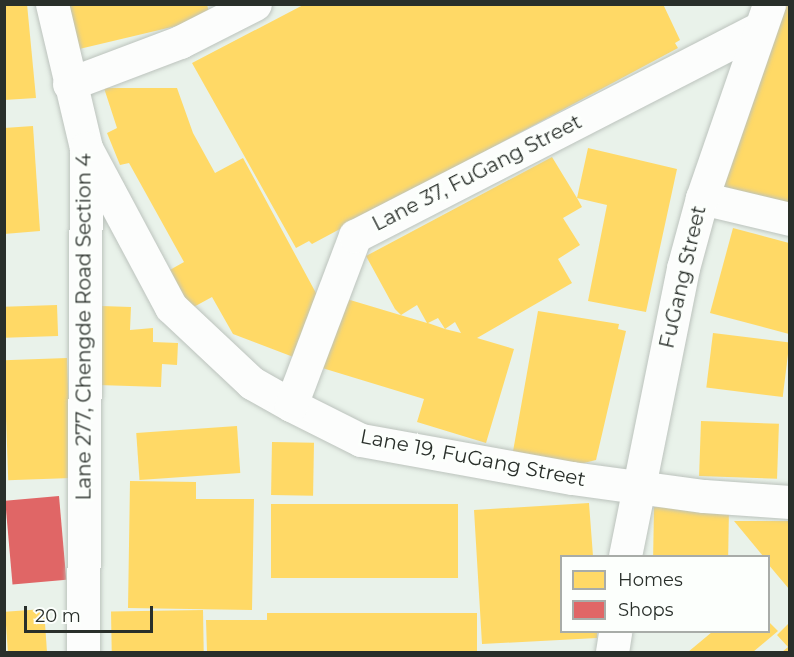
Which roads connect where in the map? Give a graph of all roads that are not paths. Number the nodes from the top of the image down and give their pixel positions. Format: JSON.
{"nodes":[{"id":1,"x":52,"y":4,"type":"edge"},
{"id":2,"x":255,"y":4,"type":"edge"},
{"id":3,"x":764,"y":16,"type":"edge"},
{"id":4,"x":69,"y":84,"type":"junction"},
{"id":5,"x":86,"y":148,"type":"junction"},
{"id":6,"x":702,"y":198,"type":"junction"},
{"id":7,"x":789,"y":219,"type":"edge"},
{"id":8,"x":291,"y":405,"type":"junction"},
{"id":9,"x":638,"y":485,"type":"junction"},
{"id":10,"x":789,"y":502,"type":"edge"},
{"id":11,"x":625,"y":555,"type":"edge"},
{"id":12,"x":615,"y":633,"type":"edge"},
{"id":13,"x":83,"y":652,"type":"edge"},
{"id":14,"x":612,"y":652,"type":"edge"}],
"edges":[{"from":1,"to":4,"type":"street","name":"Lane 277, Chengde Road Section 4"},
{"from":2,"to":4,"type":"street"},
{"from":3,"to":6,"type":"street","name":"FuGang Street"},
{"from":3,"to":8,"type":"street","name":"Lane 37, FuGang Street"},
{"from":4,"to":5,"type":"street","name":"Lane 277, Chengde Road Section 4"},
{"from":5,"to":8,"type":"street","name":"Lane 19, FuGang Street"},
{"from":5,"to":13,"type":"street","name":"Lane 277, Chengde Road Section 4"},
{"from":6,"to":7,"type":"street"},
{"from":6,"to":9,"type":"street","name":"FuGang Street"},
{"from":8,"to":9,"type":"street","name":"Lane 19, FuGang Street"},
{"from":9,"to":10,"type":"street","name":"Lane 19, FuGang Street"},
{"from":9,"to":11,"type":"street","name":"FuGang Street"},
{"from":12,"to":14,"type":"street"}]}
